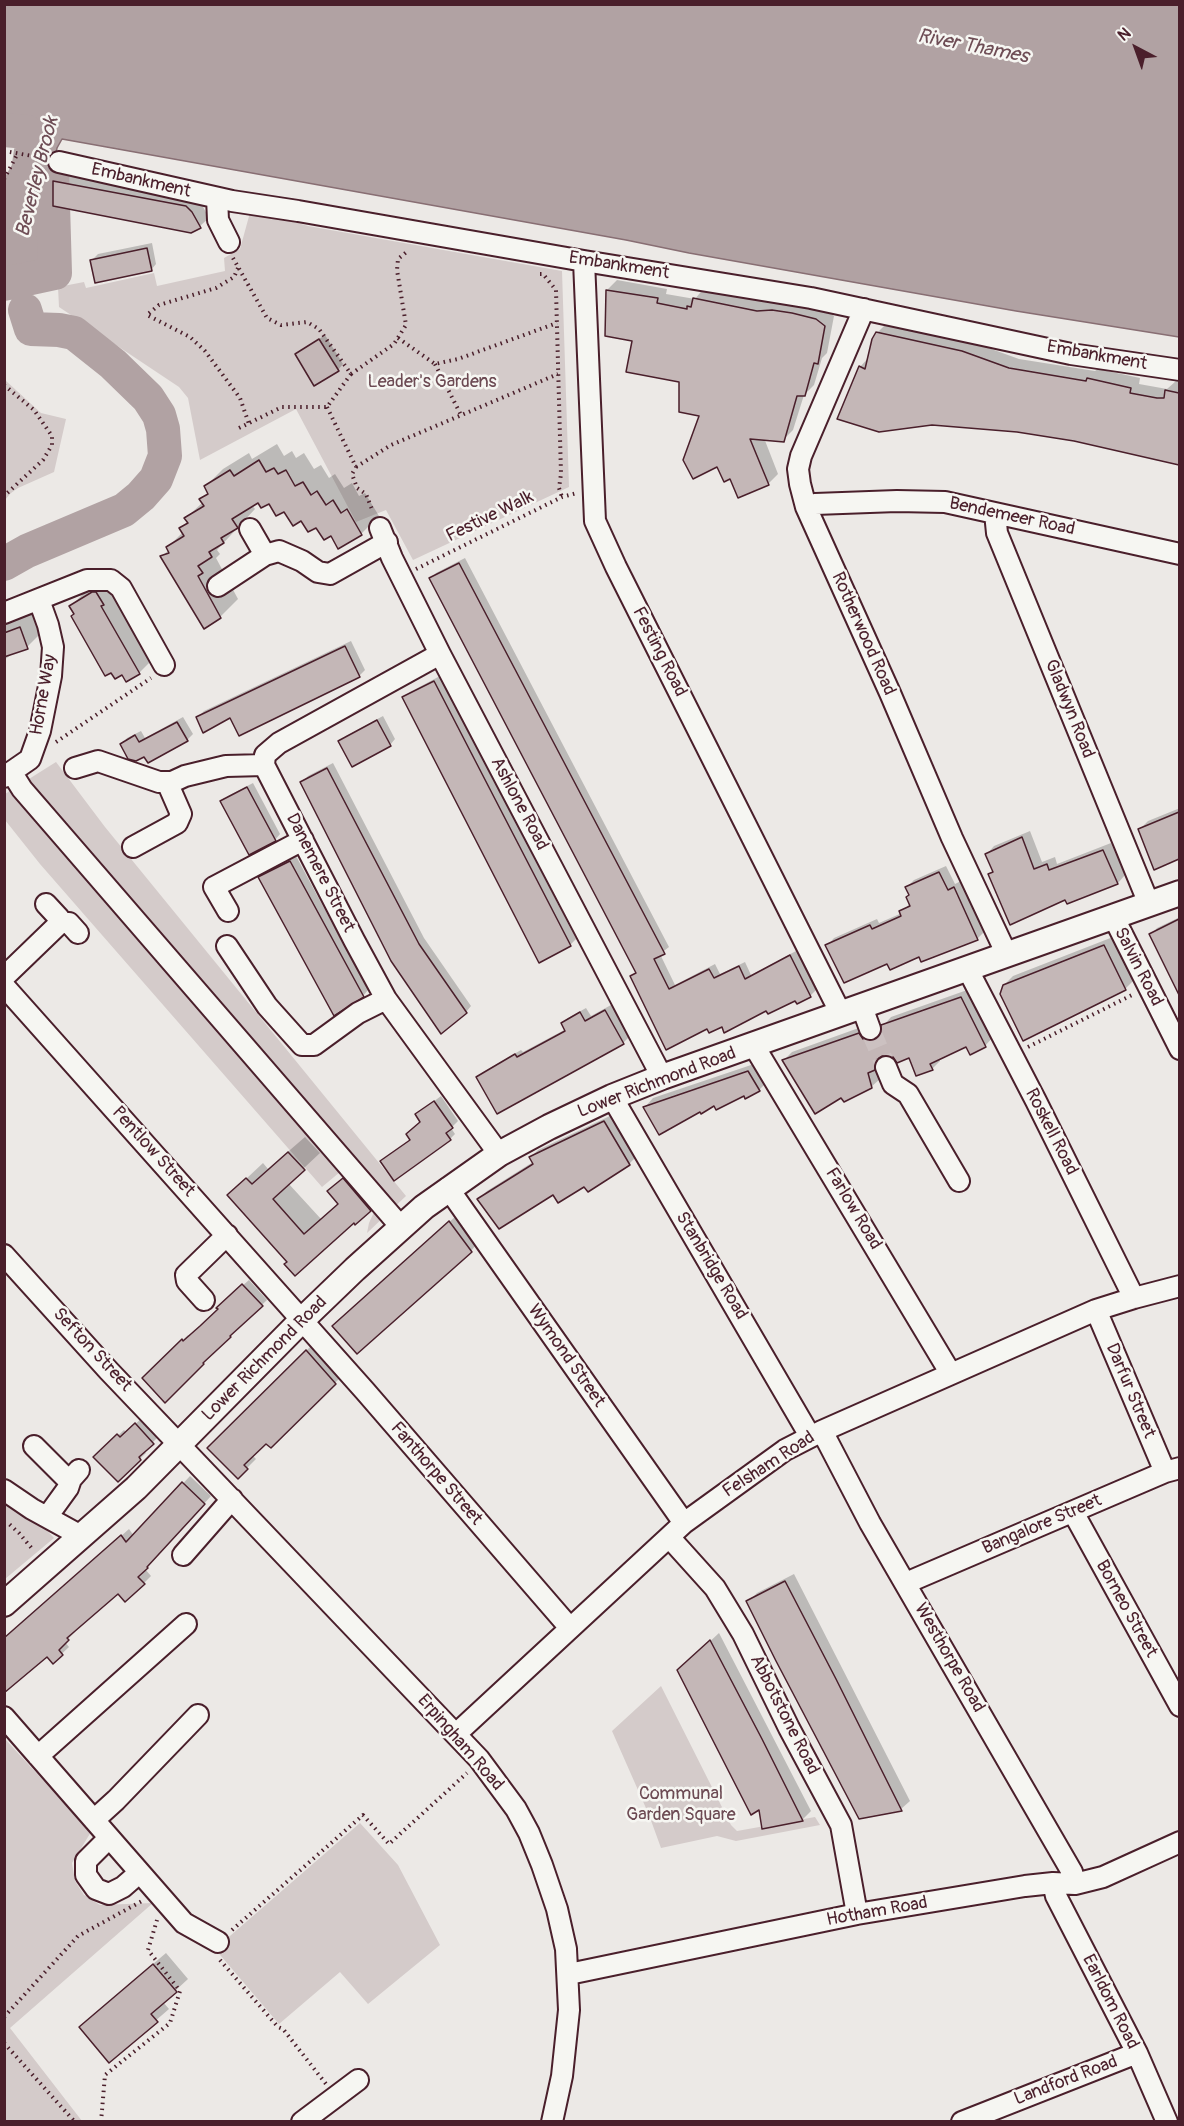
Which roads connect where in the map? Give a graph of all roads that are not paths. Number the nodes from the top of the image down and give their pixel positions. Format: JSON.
{"nodes":[{"id":1,"x":59,"y":162,"type":"dead end"},
{"id":2,"x":217,"y":198,"type":"junction"},
{"id":3,"x":229,"y":242,"type":"road end"},
{"id":4,"x":584,"y":261,"type":"junction"},
{"id":5,"x":864,"y":309,"type":"junction"},
{"id":6,"x":1179,"y":370,"type":"edge"},
{"id":7,"x":806,"y":507,"type":"junction"},
{"id":8,"x":995,"y":513,"type":"junction"},
{"id":9,"x":250,"y":529,"type":"dead end"},
{"id":10,"x":1179,"y":554,"type":"edge"},
{"id":11,"x":265,"y":555,"type":"junction"},
{"id":12,"x":218,"y":586,"type":"dead end"},
{"id":13,"x":39,"y":600,"type":"junction"},
{"id":14,"x":4,"y":613,"type":"edge"},
{"id":15,"x":440,"y":654,"type":"junction"},
{"id":16,"x":164,"y":665,"type":"road end"},
{"id":17,"x":264,"y":765,"type":"junction"},
{"id":18,"x":75,"y":768,"type":"dead end"},
{"id":19,"x":8,"y":775,"type":"edge"},
{"id":20,"x":167,"y":782,"type":"junction"},
{"id":21,"x":303,"y":840,"type":"junction"},
{"id":22,"x":133,"y":846,"type":"dead end"},
{"id":23,"x":1179,"y":892,"type":"edge"},
{"id":24,"x":46,"y":904,"type":"dead end"},
{"id":25,"x":1149,"y":904,"type":"junction"},
{"id":26,"x":228,"y":911,"type":"dead end"},
{"id":27,"x":1113,"y":916,"type":"junction"},
{"id":28,"x":60,"y":923,"type":"junction"},
{"id":29,"x":78,"y":933,"type":"dead end"},
{"id":30,"x":227,"y":946,"type":"dead end"},
{"id":31,"x":1007,"y":954,"type":"junction"},
{"id":32,"x":967,"y":968,"type":"junction"},
{"id":33,"x":4,"y":977,"type":"edge"},
{"id":34,"x":4,"y":986,"type":"edge"},
{"id":35,"x":386,"y":999,"type":"junction"},
{"id":36,"x":858,"y":1017,"type":"junction"},
{"id":37,"x":754,"y":1046,"type":"junction"},
{"id":38,"x":1179,"y":1049,"type":"edge"},
{"id":39,"x":886,"y":1067,"type":"tunnel mouth"},
{"id":40,"x":662,"y":1077,"type":"junction"},
{"id":41,"x":612,"y":1097,"type":"junction"},
{"id":42,"x":499,"y":1154,"type":"junction"},
{"id":43,"x":959,"y":1181,"type":"dead end"},
{"id":44,"x":448,"y":1188,"type":"junction"},
{"id":45,"x":401,"y":1227,"type":"junction"},
{"id":46,"x":227,"y":1235,"type":"junction"},
{"id":47,"x":4,"y":1255,"type":"edge"},
{"id":48,"x":1179,"y":1286,"type":"edge"},
{"id":49,"x":1134,"y":1298,"type":"junction"},
{"id":50,"x":204,"y":1300,"type":"dead end"},
{"id":51,"x":1096,"y":1310,"type":"junction"},
{"id":52,"x":302,"y":1320,"type":"junction"},
{"id":53,"x":951,"y":1374,"type":"junction"},
{"id":54,"x":816,"y":1433,"type":"junction"},
{"id":55,"x":180,"y":1445,"type":"junction"},
{"id":56,"x":34,"y":1446,"type":"dead end"},
{"id":57,"x":1172,"y":1470,"type":"edge"},
{"id":58,"x":4,"y":1490,"type":"edge"},
{"id":59,"x":232,"y":1499,"type":"junction"},
{"id":60,"x":1073,"y":1512,"type":"junction"},
{"id":61,"x":46,"y":1517,"type":"junction"},
{"id":62,"x":684,"y":1523,"type":"junction"},
{"id":63,"x":669,"y":1537,"type":"junction"},
{"id":64,"x":80,"y":1538,"type":"junction"},
{"id":65,"x":183,"y":1555,"type":"dead end"},
{"id":66,"x":906,"y":1583,"type":"junction"},
{"id":67,"x":4,"y":1604,"type":"edge"},
{"id":68,"x":186,"y":1624,"type":"dead end"},
{"id":69,"x":570,"y":1628,"type":"junction"},
{"id":70,"x":1179,"y":1706,"type":"edge"},
{"id":71,"x":198,"y":1715,"type":"dead end"},
{"id":72,"x":4,"y":1717,"type":"edge"},
{"id":73,"x":456,"y":1734,"type":"junction"},
{"id":74,"x":38,"y":1756,"type":"junction"},
{"id":75,"x":94,"y":1820,"type":"junction"},
{"id":76,"x":109,"y":1838,"type":"junction"},
{"id":77,"x":1179,"y":1842,"type":"edge"},
{"id":78,"x":139,"y":1873,"type":"junction"},
{"id":79,"x":1053,"y":1883,"type":"junction"},
{"id":80,"x":1075,"y":1884,"type":"junction"},
{"id":81,"x":857,"y":1914,"type":"junction"},
{"id":82,"x":218,"y":1942,"type":"road end"},
{"id":83,"x":569,"y":1974,"type":"junction"},
{"id":84,"x":1137,"y":2053,"type":"junction"},
{"id":85,"x":358,"y":2080,"type":"dead end"},
{"id":86,"x":306,"y":2120,"type":"edge"},
{"id":87,"x":552,"y":2121,"type":"edge"},
{"id":88,"x":962,"y":2121,"type":"edge"},
{"id":89,"x":1167,"y":2121,"type":"edge"}],
"edges":[{"from":1,"to":2,"type":"street","name":"Embankment"},
{"from":2,"to":3,"type":"street"},
{"from":2,"to":4,"type":"street","name":"Embankment"},
{"from":4,"to":5,"type":"street","name":"Embankment"},
{"from":4,"to":36,"type":"street","name":"Festing Road"},
{"from":5,"to":6,"type":"street","name":"Embankment"},
{"from":5,"to":7,"type":"street","name":"Rotherwood Road"},
{"from":7,"to":8,"type":"street","name":"Bendemeer Road"},
{"from":7,"to":31,"type":"street","name":"Rotherwood Road"},
{"from":8,"to":10,"type":"street","name":"Bendemeer Road"},
{"from":8,"to":25,"type":"street","name":"Gladwyn Road"},
{"from":9,"to":11,"type":"street"},
{"from":11,"to":12,"type":"street"},
{"from":11,"to":15,"type":"street","name":"Ashlone Road"},
{"from":13,"to":14,"type":"street"},
{"from":13,"to":16,"type":"street"},
{"from":13,"to":19,"type":"street","name":"Horne Way"},
{"from":15,"to":17,"type":"street"},
{"from":15,"to":40,"type":"street","name":"Ashlone Road"},
{"from":17,"to":20,"type":"street"},
{"from":17,"to":21,"type":"street","name":"Danemere Street"},
{"from":18,"to":20,"type":"street"},
{"from":19,"to":45,"type":"street"},
{"from":20,"to":22,"type":"street"},
{"from":21,"to":26,"type":"street"},
{"from":21,"to":35,"type":"street","name":"Danemere Street"},
{"from":23,"to":25,"type":"main road","name":"Lower Richmond Road"},
{"from":24,"to":28,"type":"street"},
{"from":25,"to":27,"type":"main road","name":"Lower Richmond Road"},
{"from":27,"to":31,"type":"main road","name":"Lower Richmond Road"},
{"from":27,"to":38,"type":"street","name":"Salvin Road"},
{"from":28,"to":29,"type":"street"},
{"from":28,"to":33,"type":"street"},
{"from":30,"to":35,"type":"street"},
{"from":31,"to":32,"type":"main road","name":"Lower Richmond Road"},
{"from":32,"to":36,"type":"main road","name":"Lower Richmond Road"},
{"from":32,"to":49,"type":"street","name":"Roskell Road"},
{"from":34,"to":46,"type":"street","name":"Pentlow Street"},
{"from":35,"to":42,"type":"street","name":"Danemere Street"},
{"from":36,"to":37,"type":"main road","name":"Lower Richmond Road"},
{"from":37,"to":40,"type":"main road","name":"Lower Richmond Road"},
{"from":37,"to":53,"type":"street","name":"Farlow Road"},
{"from":39,"to":43,"type":"street"},
{"from":40,"to":41,"type":"main road","name":"Lower Richmond Road"},
{"from":41,"to":42,"type":"main road","name":"Lower Richmond Road"},
{"from":41,"to":54,"type":"street","name":"Stanbridge Road"},
{"from":42,"to":44,"type":"main road","name":"Lower Richmond Road"},
{"from":44,"to":45,"type":"main road","name":"Lower Richmond Road"},
{"from":44,"to":62,"type":"street","name":"Wymond Street"},
{"from":45,"to":52,"type":"main road","name":"Lower Richmond Road"},
{"from":46,"to":50,"type":"street"},
{"from":46,"to":52,"type":"street","name":"Pentlow Street"},
{"from":47,"to":55,"type":"street","name":"Sefton Street"},
{"from":48,"to":49,"type":"street","name":"Felsham Road"},
{"from":49,"to":51,"type":"street","name":"Felsham Road"},
{"from":51,"to":53,"type":"street","name":"Felsham Road"},
{"from":51,"to":57,"type":"street","name":"Darfur Street"},
{"from":52,"to":55,"type":"main road","name":"Lower Richmond Road"},
{"from":52,"to":69,"type":"street","name":"Fanthorpe Street"},
{"from":53,"to":54,"type":"street","name":"Felsham Road"},
{"from":54,"to":62,"type":"street","name":"Felsham Road"},
{"from":54,"to":66,"type":"street","name":"Westhorpe Road"},
{"from":55,"to":59,"type":"street","name":"Erpingham Road"},
{"from":55,"to":64,"type":"main road","name":"Lower Richmond Road"},
{"from":56,"to":61,"type":"street"},
{"from":57,"to":60,"type":"street","name":"Bangalore Street"},
{"from":58,"to":61,"type":"street"},
{"from":59,"to":65,"type":"street"},
{"from":59,"to":73,"type":"street","name":"Erpingham Road"},
{"from":60,"to":66,"type":"street","name":"Bangalore Street"},
{"from":60,"to":70,"type":"street","name":"Borneo Street"},
{"from":61,"to":64,"type":"street"},
{"from":62,"to":63,"type":"street","name":"Felsham Road"},
{"from":63,"to":69,"type":"street","name":"Felsham Road"},
{"from":63,"to":81,"type":"street","name":"Abbotstone Road"},
{"from":64,"to":67,"type":"main road","name":"Lower Richmond Road"},
{"from":66,"to":80,"type":"street","name":"Westhorpe Road"},
{"from":68,"to":74,"type":"street"},
{"from":69,"to":73,"type":"street","name":"Felsham Road"},
{"from":71,"to":75,"type":"street"},
{"from":72,"to":74,"type":"street"},
{"from":73,"to":83,"type":"street","name":"Erpingham Road"},
{"from":74,"to":75,"type":"street"},
{"from":75,"to":76,"type":"street"},
{"from":76,"to":78,"type":"street"},
{"from":76,"to":78,"type":"street"},
{"from":77,"to":80,"type":"street","name":"Hotham Road"},
{"from":78,"to":82,"type":"street"},
{"from":79,"to":80,"type":"street","name":"Hotham Road"},
{"from":79,"to":81,"type":"street","name":"Hotham Road"},
{"from":79,"to":84,"type":"street","name":"Earldom Road"},
{"from":81,"to":83,"type":"street","name":"Hotham Road"},
{"from":83,"to":87,"type":"street","name":"Erpingham Road"},
{"from":84,"to":88,"type":"street","name":"Landford Road"},
{"from":84,"to":89,"type":"street","name":"Earldom Road"},
{"from":85,"to":86,"type":"street"}]}
